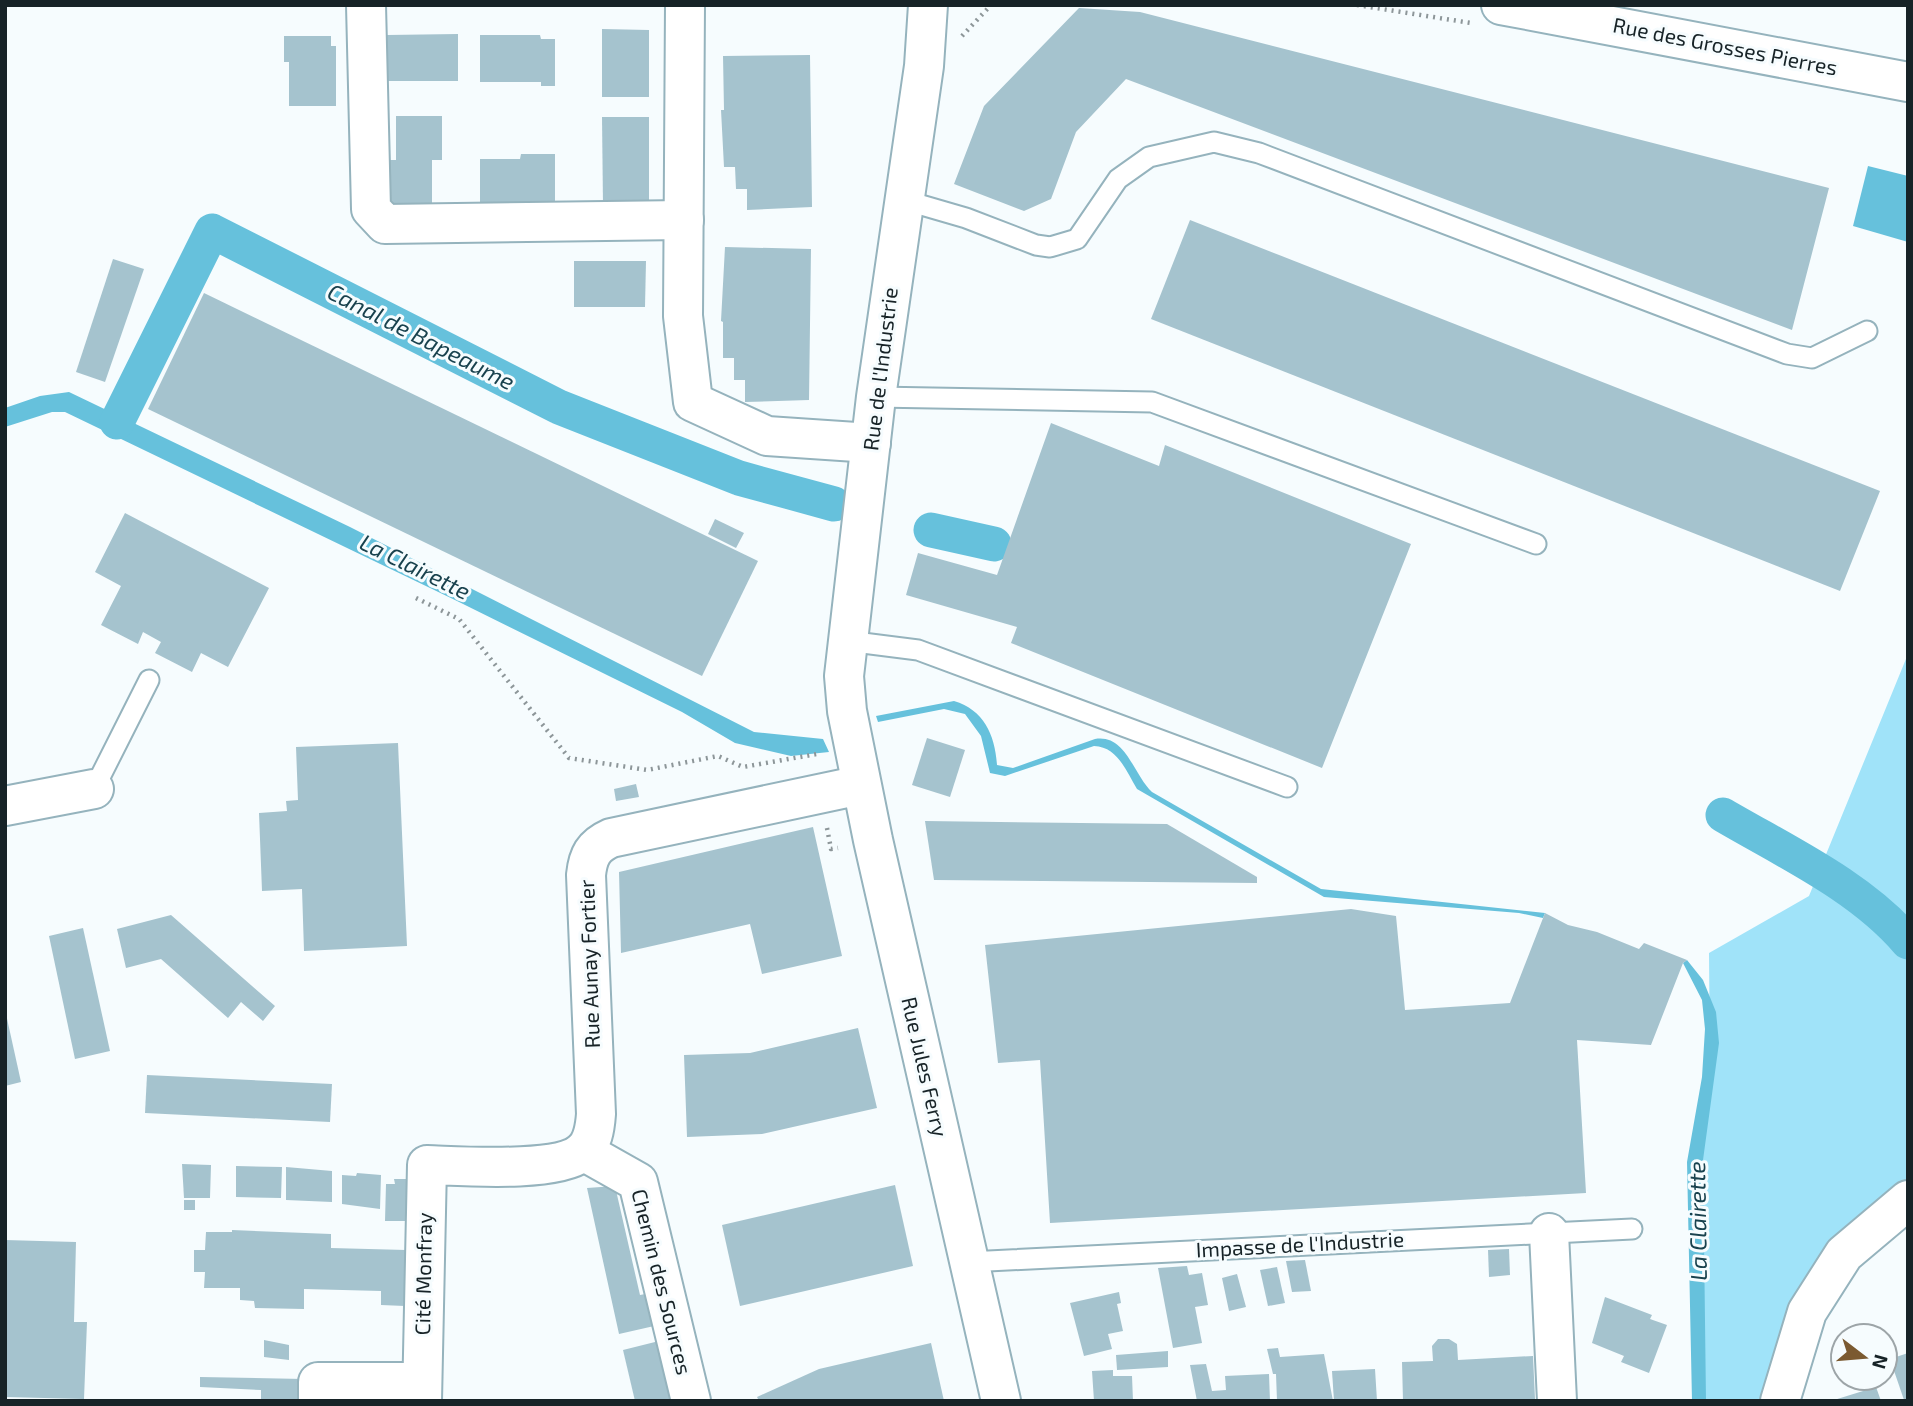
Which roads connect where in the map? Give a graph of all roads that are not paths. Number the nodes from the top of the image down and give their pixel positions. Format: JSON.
{"nodes":[{"id":1,"x":366,"y":5,"type":"edge"},
{"id":2,"x":685,"y":5,"type":"edge"},
{"id":3,"x":928,"y":5,"type":"edge"},
{"id":4,"x":1501,"y":5,"type":"edge"},
{"id":5,"x":1908,"y":82,"type":"edge"},
{"id":6,"x":904,"y":200,"type":"junction"},
{"id":7,"x":684,"y":220,"type":"junction"},
{"id":8,"x":1867,"y":331,"type":"dead end"},
{"id":9,"x":876,"y":397,"type":"junction"},
{"id":10,"x":871,"y":443,"type":"junction"},
{"id":11,"x":1536,"y":544,"type":"dead end"},
{"id":12,"x":847,"y":641,"type":"junction"},
{"id":13,"x":149,"y":680,"type":"dead end"},
{"id":14,"x":837,"y":743,"type":"joint"},
{"id":15,"x":861,"y":785,"type":"junction"},
{"id":16,"x":1287,"y":787,"type":"dead end"},
{"id":17,"x":94,"y":789,"type":"joint"},
{"id":18,"x":5,"y":806,"type":"edge"},
{"id":19,"x":583,"y":1151,"type":"junction"},
{"id":20,"x":1908,"y":1200,"type":"edge"},
{"id":21,"x":1632,"y":1229,"type":"dead end"},
{"id":22,"x":1549,"y":1233,"type":"junction"},
{"id":23,"x":968,"y":1262,"type":"junction"},
{"id":24,"x":422,"y":1391,"type":"edge"},
{"id":25,"x":318,"y":1401,"type":"edge"},
{"id":26,"x":691,"y":1401,"type":"edge"},
{"id":27,"x":1001,"y":1401,"type":"edge"},
{"id":28,"x":1557,"y":1401,"type":"edge"},
{"id":29,"x":1780,"y":1401,"type":"edge"}],
"edges":[{"from":1,"to":7,"type":"street"},
{"from":2,"to":7,"type":"street"},
{"from":3,"to":6,"type":"street","name":"Rue de l'Industrie"},
{"from":4,"to":5,"type":"street","name":"Rue des Grosses Pierres"},
{"from":6,"to":8,"type":"lane"},
{"from":6,"to":9,"type":"street","name":"Rue de l'Industrie"},
{"from":7,"to":10,"type":"street"},
{"from":9,"to":10,"type":"street","name":"Rue de l'Industrie"},
{"from":9,"to":11,"type":"lane"},
{"from":10,"to":12,"type":"street","name":"Rue de l'Industrie"},
{"from":12,"to":14,"type":"street","name":"Rue de l'Industrie"},
{"from":12,"to":16,"type":"lane"},
{"from":13,"to":17,"type":"lane"},
{"from":14,"to":15,"type":"street","name":"Rue Jules Ferry"},
{"from":15,"to":19,"type":"street","name":"Rue Aunay Fortier"},
{"from":15,"to":23,"type":"street","name":"Rue Jules Ferry"},
{"from":17,"to":18,"type":"street"},
{"from":19,"to":24,"type":"street","name":"Cité Monfray"},
{"from":19,"to":26,"type":"street","name":"Chemin des Sources"},
{"from":20,"to":29,"type":"street"},
{"from":21,"to":22,"type":"lane","name":"Impasse de l'Industrie"},
{"from":22,"to":23,"type":"lane","name":"Impasse de l'Industrie"},
{"from":22,"to":28,"type":"street"},
{"from":23,"to":27,"type":"street","name":"Rue Jules Ferry"},
{"from":24,"to":25,"type":"street","name":"Cité Monfray"}]}
